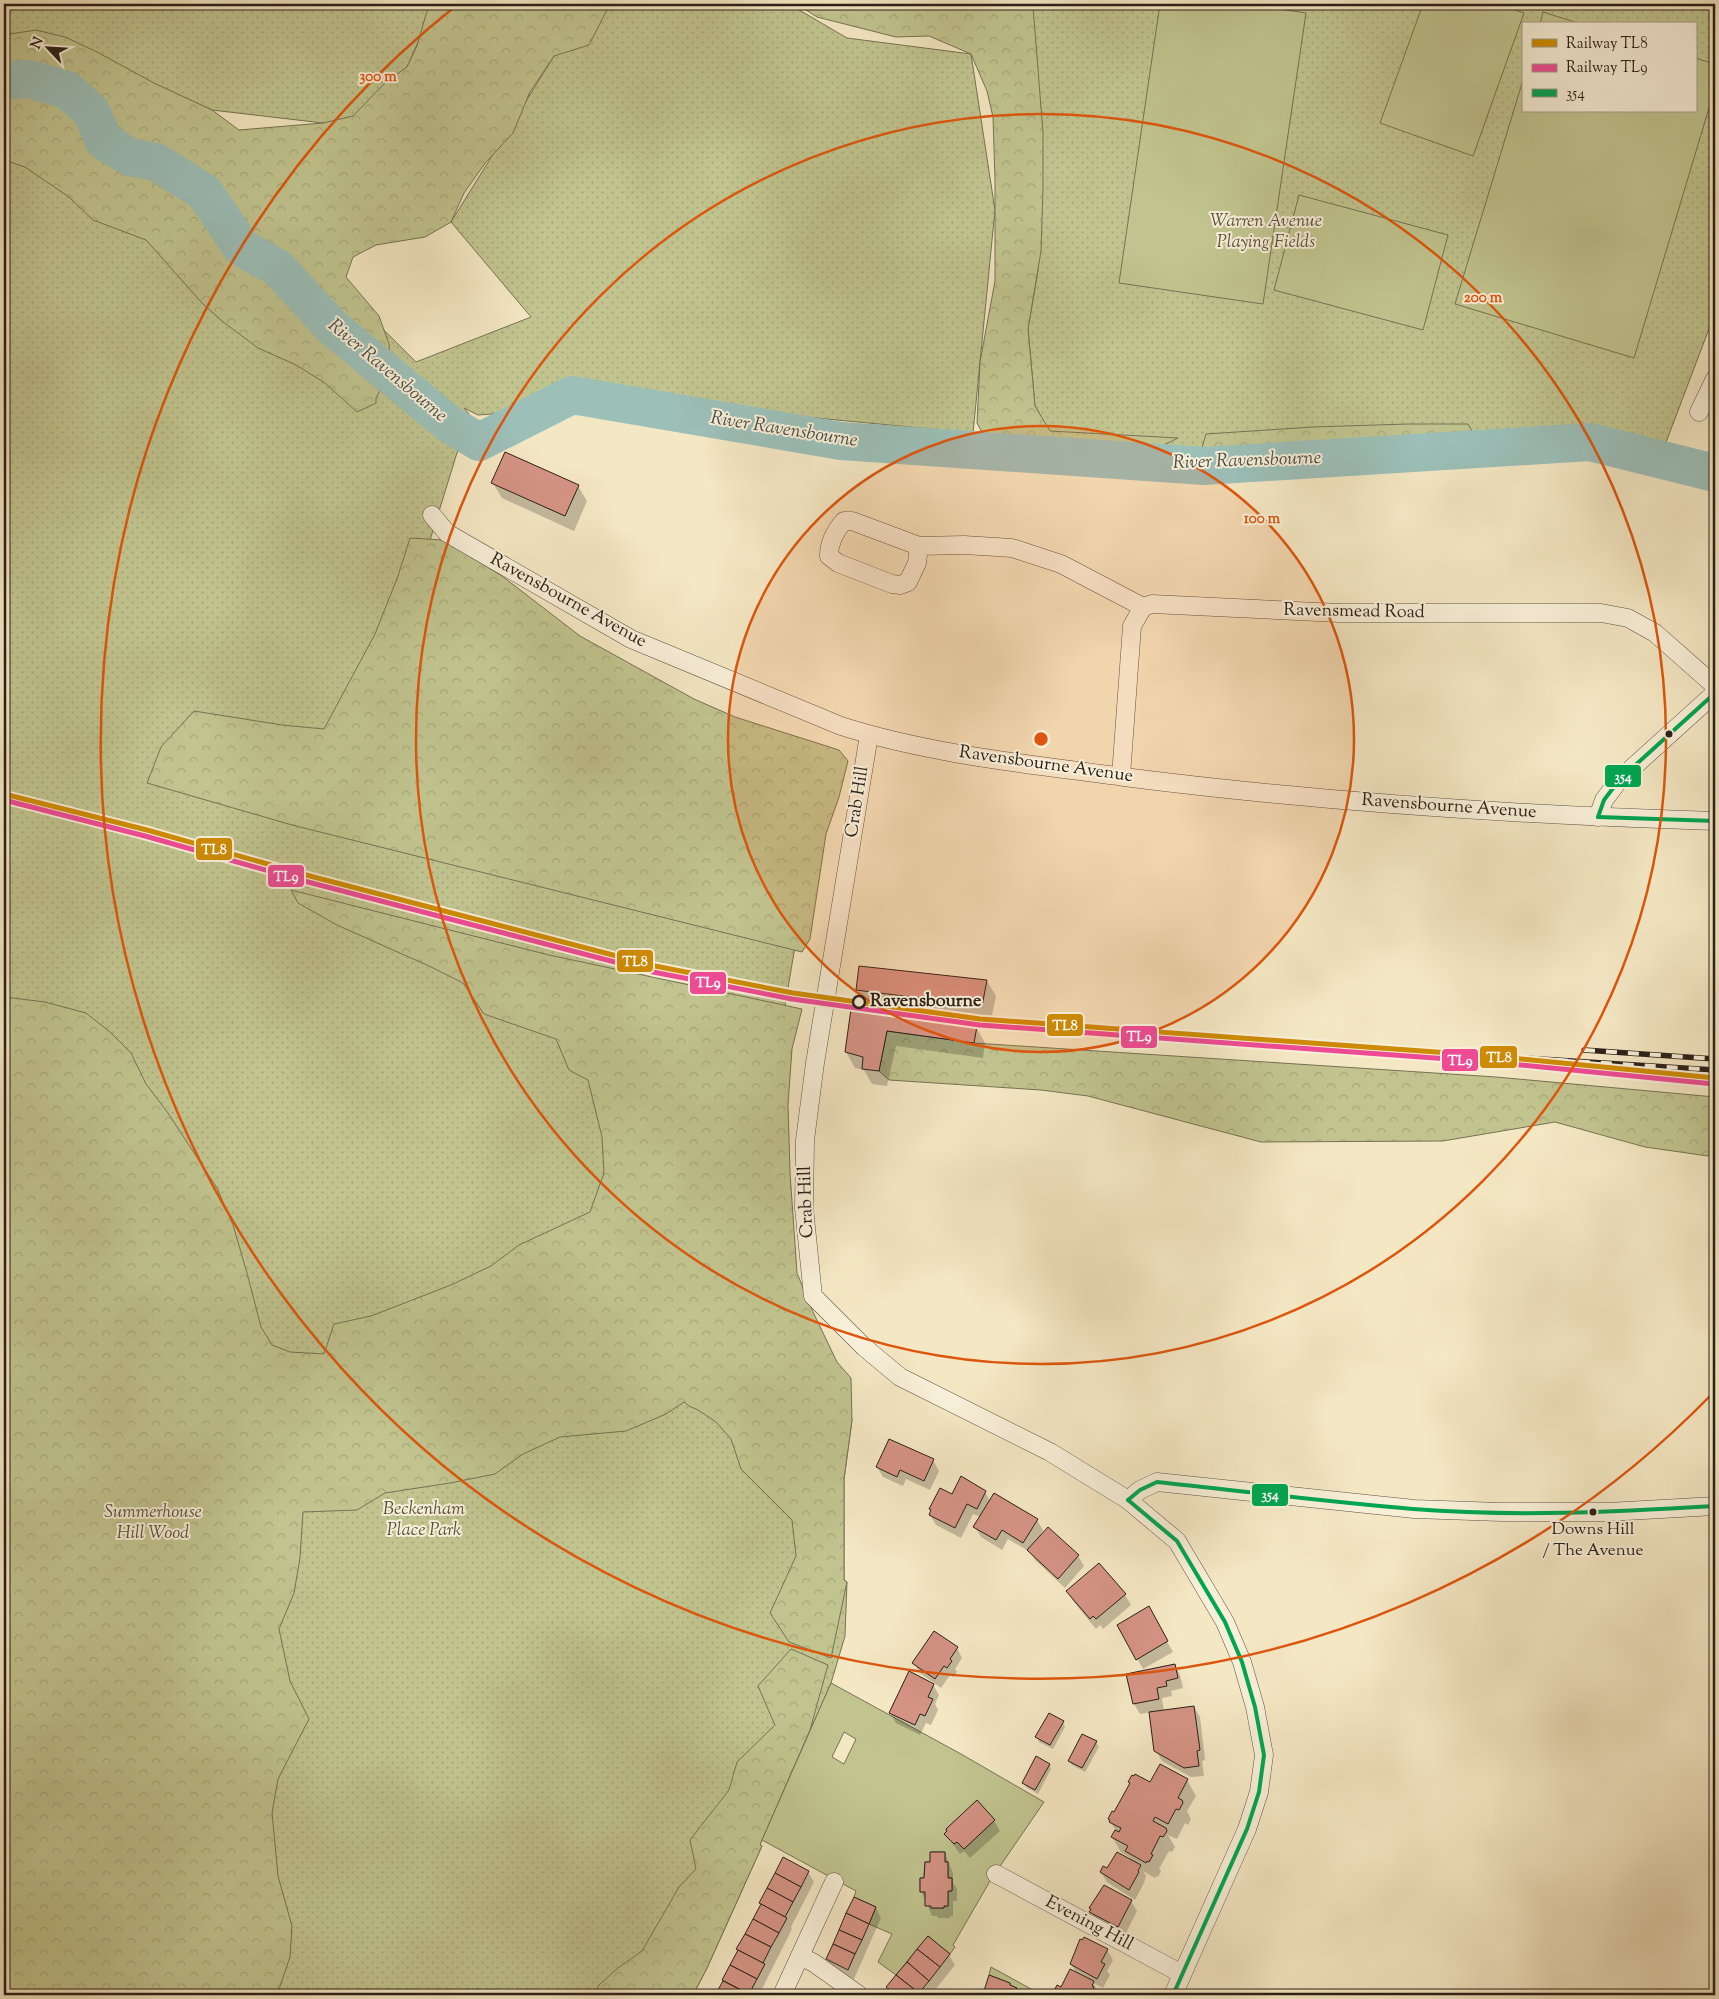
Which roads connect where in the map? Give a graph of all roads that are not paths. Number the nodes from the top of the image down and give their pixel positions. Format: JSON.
{"nodes":[{"id":1,"x":1715,"y":379,"type":"edge"},
{"id":2,"x":1699,"y":412,"type":"dead end"},
{"id":3,"x":432,"y":515,"type":"dead end"},
{"id":4,"x":919,"y":546,"type":"junction"},
{"id":5,"x":1142,"y":607,"type":"junction"},
{"id":6,"x":1715,"y":686,"type":"edge"},
{"id":7,"x":1715,"y":693,"type":"edge"},
{"id":8,"x":869,"y":735,"type":"junction"},
{"id":9,"x":1122,"y":776,"type":"junction"},
{"id":10,"x":1598,"y":817,"type":"junction"},
{"id":11,"x":1715,"y":821,"type":"edge"},
{"id":12,"x":1128,"y":1500,"type":"junction"},
{"id":13,"x":1715,"y":1506,"type":"edge"},
{"id":14,"x":996,"y":1874,"type":"dead end"},
{"id":15,"x":834,"y":1882,"type":"dead end"},
{"id":16,"x":800,"y":1956,"type":"junction"},
{"id":17,"x":1182,"y":1974,"type":"junction"},
{"id":18,"x":782,"y":1995,"type":"edge"},
{"id":19,"x":859,"y":1995,"type":"edge"},
{"id":20,"x":1173,"y":1995,"type":"edge"}],
"edges":[{"from":1,"to":2,"type":"street"},
{"from":3,"to":8,"type":"street","name":"Ravensbourne Avenue"},
{"from":4,"to":4,"type":"street"},
{"from":4,"to":5,"type":"street"},
{"from":5,"to":6,"type":"street","name":"Ravensmead Road"},
{"from":5,"to":9,"type":"street"},
{"from":7,"to":10,"type":"street"},
{"from":8,"to":9,"type":"street","name":"Ravensbourne Avenue"},
{"from":8,"to":12,"type":"street","name":"Crab Hill"},
{"from":9,"to":10,"type":"street","name":"Ravensbourne Avenue"},
{"from":10,"to":11,"type":"street","name":"Ravensbourne Avenue"},
{"from":12,"to":13,"type":"street"},
{"from":12,"to":17,"type":"street","name":"Crab Hill"},
{"from":14,"to":17,"type":"street","name":"Evening Hill"},
{"from":15,"to":16,"type":"street"},
{"from":16,"to":18,"type":"street"},
{"from":16,"to":19,"type":"street"},
{"from":17,"to":20,"type":"street","name":"Crab Hill"}]}
